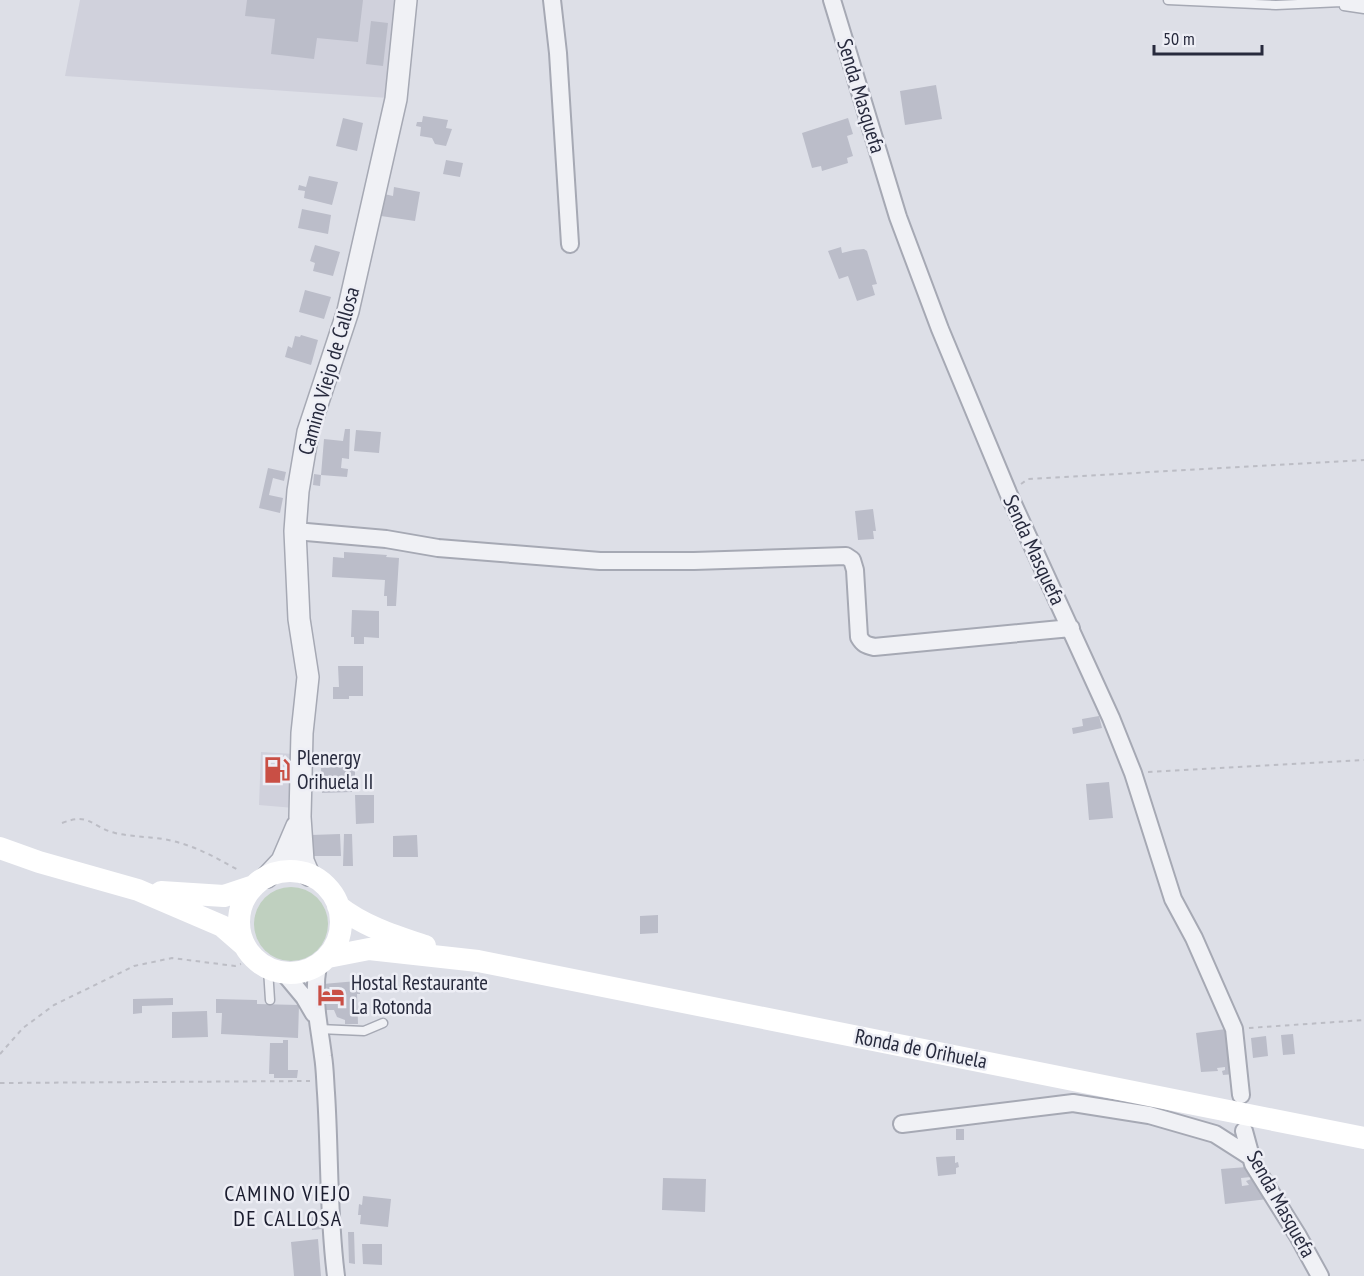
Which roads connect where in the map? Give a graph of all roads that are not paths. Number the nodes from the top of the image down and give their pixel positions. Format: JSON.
{"nodes":[{"id":1,"x":406,"y":0,"type":"edge"},
{"id":2,"x":552,"y":0,"type":"edge"},
{"id":3,"x":832,"y":0,"type":"edge"},
{"id":4,"x":1168,"y":0,"type":"edge"},
{"id":5,"x":1364,"y":1,"type":"edge"},
{"id":6,"x":1326,"y":3,"type":"junction"},
{"id":7,"x":1364,"y":9,"type":"edge"},
{"id":8,"x":570,"y":244,"type":"dead end"},
{"id":9,"x":295,"y":531,"type":"junction"},
{"id":10,"x":1071,"y":628,"type":"junction"},
{"id":11,"x":300,"y":817,"type":"junction"},
{"id":12,"x":0,"y":848,"type":"edge"},
{"id":13,"x":309,"y":875,"type":"junction"},
{"id":14,"x":261,"y":881,"type":"junction"},
{"id":15,"x":138,"y":890,"type":"junction"},
{"id":16,"x":338,"y":906,"type":"junction"},
{"id":17,"x":323,"y":961,"type":"junction"},
{"id":18,"x":478,"y":961,"type":"junction"},
{"id":19,"x":263,"y":962,"type":"junction"},
{"id":20,"x":270,"y":1000,"type":"dead end"},
{"id":21,"x":317,"y":1023,"type":"junction"},
{"id":22,"x":383,"y":1023,"type":"dead end"},
{"id":23,"x":1241,"y":1095,"type":"dead end"},
{"id":24,"x":902,"y":1124,"type":"dead end"},
{"id":25,"x":1244,"y":1131,"type":"dead end"},
{"id":26,"x":1364,"y":1138,"type":"edge"},
{"id":27,"x":1251,"y":1157,"type":"junction"},
{"id":28,"x":336,"y":1276,"type":"edge"},
{"id":29,"x":1320,"y":1276,"type":"edge"}],
"edges":[{"from":1,"to":9,"type":"street","name":"Camino Viejo de Callosa"},
{"from":2,"to":8,"type":"street"},
{"from":3,"to":10,"type":"street","name":"Senda Masquefa"},
{"from":4,"to":6,"type":"lane"},
{"from":5,"to":6,"type":"lane"},
{"from":6,"to":7,"type":"lane"},
{"from":9,"to":10,"type":"street"},
{"from":9,"to":11,"type":"street","name":"Camino Viejo de Callosa"},
{"from":10,"to":23,"type":"street","name":"Senda Masquefa"},
{"from":11,"to":13,"type":"street"},
{"from":11,"to":14,"type":"street"},
{"from":12,"to":15,"type":"main road"},
{"from":13,"to":14,"type":"main road"},
{"from":13,"to":16,"type":"main road","name":"Ronda de Orihuela"},
{"from":14,"to":15,"type":"main road"},
{"from":14,"to":19,"type":"main road"},
{"from":15,"to":19,"type":"main road"},
{"from":16,"to":17,"type":"main road"},
{"from":16,"to":18,"type":"main road","name":"Ronda de Orihuela"},
{"from":17,"to":18,"type":"main road","name":"Ronda de Orihuela"},
{"from":17,"to":19,"type":"main road","name":"Ronda de Orihuela"},
{"from":17,"to":21,"type":"street"},
{"from":18,"to":26,"type":"main road","name":"Ronda de Orihuela"},
{"from":19,"to":20,"type":"lane"},
{"from":19,"to":21,"type":"street"},
{"from":21,"to":22,"type":"lane"},
{"from":21,"to":28,"type":"street"},
{"from":24,"to":27,"type":"street"},
{"from":25,"to":27,"type":"street","name":"Senda Masquefa"},
{"from":27,"to":29,"type":"street","name":"Senda Masquefa"}]}
